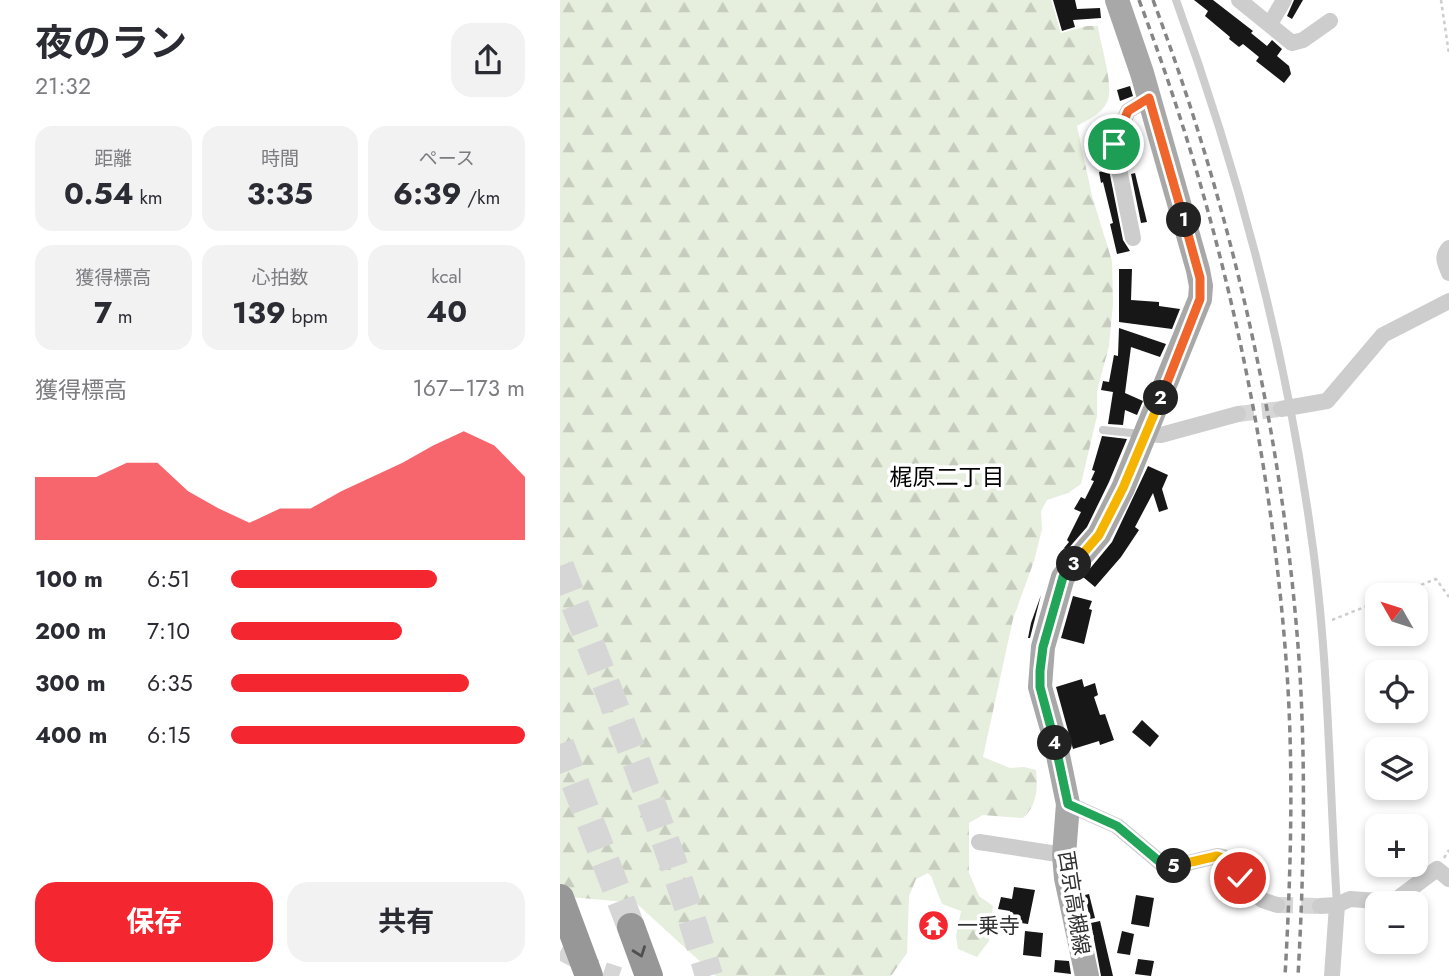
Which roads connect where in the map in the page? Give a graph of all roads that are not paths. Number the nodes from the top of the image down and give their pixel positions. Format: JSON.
{"nodes":[{"id":1,"x":1117,"y":0,"type":"edge"},
{"id":2,"x":1176,"y":0,"type":"edge"},
{"id":3,"x":1239,"y":0,"type":"edge"},
{"id":4,"x":1284,"y":0,"type":"edge"},
{"id":5,"x":1329,"y":21,"type":"dead end"},
{"id":6,"x":1270,"y":24,"type":"junction"},
{"id":7,"x":1149,"y":98,"type":"junction"},
{"id":8,"x":1133,"y":238,"type":"dead end"},
{"id":9,"x":1449,"y":248,"type":"edge"},
{"id":10,"x":1449,"y":273,"type":"edge"},
{"id":11,"x":1449,"y":301,"type":"edge"},
{"id":12,"x":1286,"y":409,"type":"junction"},
{"id":13,"x":1238,"y":414,"type":"tunnel mouth"},
{"id":14,"x":1102,"y":430,"type":"dead end"},
{"id":15,"x":1147,"y":434,"type":"junction"},
{"id":16,"x":1068,"y":804,"type":"junction"},
{"id":17,"x":979,"y":842,"type":"dead end"},
{"id":18,"x":1064,"y":855,"type":"junction"},
{"id":19,"x":1449,"y":879,"type":"edge"},
{"id":20,"x":560,"y":898,"type":"edge"},
{"id":21,"x":1277,"y":905,"type":"tunnel mouth"},
{"id":22,"x":1337,"y":905,"type":"junction"},
{"id":23,"x":1320,"y":906,"type":"tunnel mouth"},
{"id":24,"x":631,"y":928,"type":"tunnel mouth"},
{"id":25,"x":589,"y":976,"type":"edge"},
{"id":26,"x":649,"y":976,"type":"edge"},
{"id":27,"x":1087,"y":976,"type":"edge"},
{"id":28,"x":1332,"y":976,"type":"edge"}],
"edges":[{"from":1,"to":7,"type":"main road","name":"西京高槻線"},
{"from":2,"to":12,"type":"lane"},
{"from":3,"to":6,"type":"street"},
{"from":4,"to":6,"type":"street"},
{"from":5,"to":6,"type":"street"},
{"from":7,"to":8,"type":"street"},
{"from":7,"to":15,"type":"main road","name":"西京高槻線"},
{"from":9,"to":10,"type":"street"},
{"from":11,"to":12,"type":"street"},
{"from":12,"to":22,"type":"lane"},
{"from":13,"to":15,"type":"street"},
{"from":14,"to":15,"type":"lane"},
{"from":15,"to":16,"type":"main road","name":"西京高槻線"},
{"from":16,"to":18,"type":"main road","name":"西京高槻線"},
{"from":16,"to":21,"type":"street"},
{"from":17,"to":18,"type":"street"},
{"from":18,"to":27,"type":"main road","name":"西京高槻線"},
{"from":19,"to":22,"type":"street"},
{"from":20,"to":25,"type":"highway"},
{"from":22,"to":23,"type":"street"},
{"from":22,"to":28,"type":"street"},
{"from":24,"to":26,"type":"highway","one_way":true}]}
